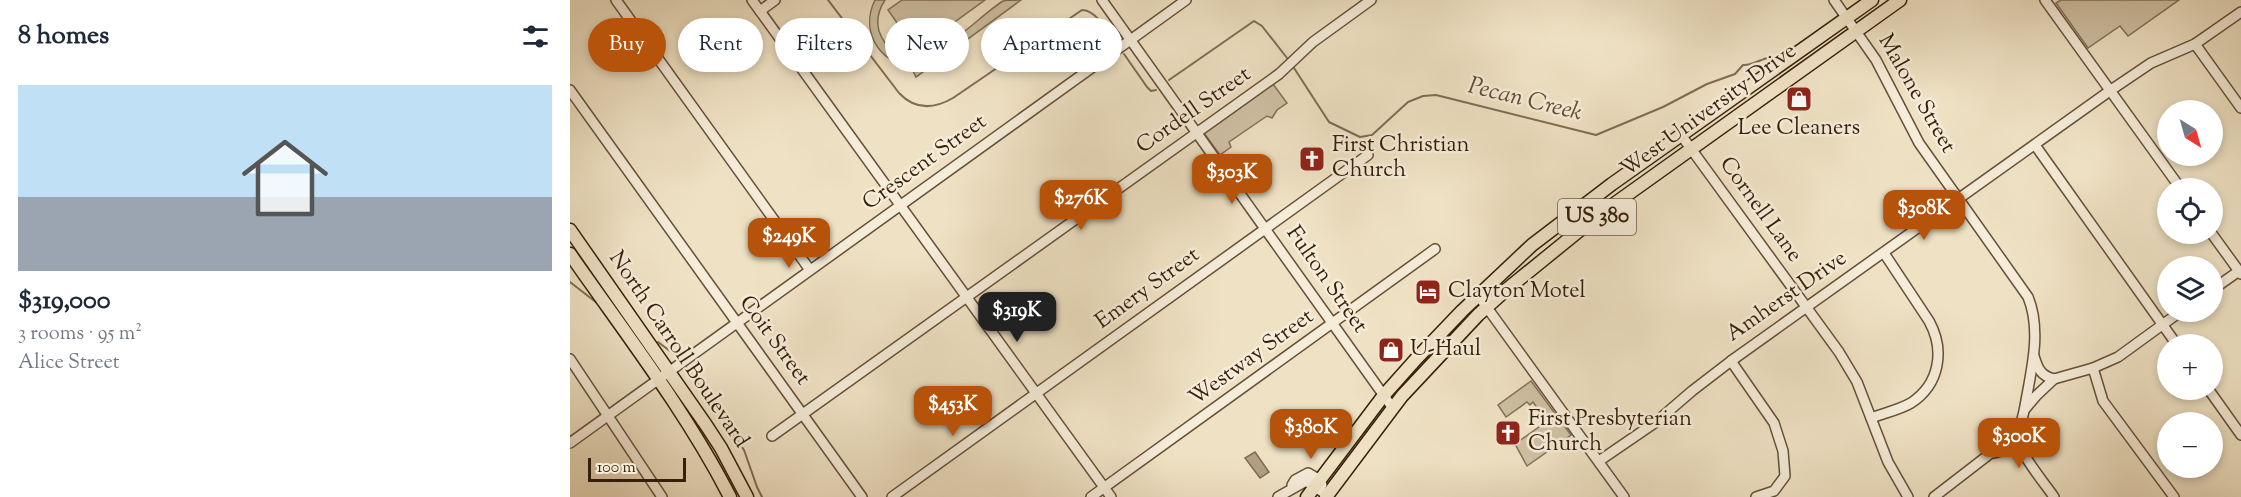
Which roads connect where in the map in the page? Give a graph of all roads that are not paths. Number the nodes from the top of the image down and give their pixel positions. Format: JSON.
{"nodes":[{"id":1,"x":616,"y":0,"type":"edge"},
{"id":2,"x":752,"y":0,"type":"edge"},
{"id":3,"x":775,"y":0,"type":"edge"},
{"id":4,"x":1102,"y":0,"type":"edge"},
{"id":5,"x":1186,"y":0,"type":"edge"},
{"id":6,"x":1371,"y":0,"type":"edge"},
{"id":7,"x":1834,"y":0,"type":"edge"},
{"id":8,"x":1872,"y":0,"type":"edge"},
{"id":9,"x":1900,"y":0,"type":"edge"},
{"id":10,"x":2045,"y":0,"type":"edge"},
{"id":11,"x":760,"y":11,"type":"junction"},
{"id":12,"x":2241,"y":12,"type":"edge"},
{"id":13,"x":1846,"y":18,"type":"junction"},
{"id":14,"x":1856,"y":31,"type":"junction"},
{"id":15,"x":1130,"y":39,"type":"junction"},
{"id":16,"x":2195,"y":44,"type":"junction"},
{"id":17,"x":570,"y":90,"type":"edge"},
{"id":18,"x":2111,"y":90,"type":"junction"},
{"id":19,"x":2241,"y":108,"type":"edge"},
{"id":20,"x":1197,"y":133,"type":"junction"},
{"id":21,"x":1681,"y":135,"type":"junction"},
{"id":22,"x":2035,"y":145,"type":"junction"},
{"id":23,"x":1691,"y":149,"type":"junction"},
{"id":24,"x":1368,"y":155,"type":"dead end"},
{"id":25,"x":2173,"y":178,"type":"edge"},
{"id":26,"x":1959,"y":199,"type":"junction"},
{"id":27,"x":900,"y":205,"type":"junction"},
{"id":28,"x":1265,"y":229,"type":"junction"},
{"id":29,"x":570,"y":230,"type":"edge"},
{"id":30,"x":2219,"y":244,"type":"edge"},
{"id":31,"x":1435,"y":249,"type":"dead end"},
{"id":32,"x":1884,"y":253,"type":"junction"},
{"id":33,"x":570,"y":254,"type":"edge"},
{"id":34,"x":810,"y":270,"type":"junction"},
{"id":35,"x":2240,"y":272,"type":"edge"},
{"id":36,"x":2223,"y":283,"type":"edge"},
{"id":37,"x":1478,"y":295,"type":"junction"},
{"id":38,"x":967,"y":296,"type":"junction"},
{"id":39,"x":1487,"y":307,"type":"junction"},
{"id":40,"x":1807,"y":307,"type":"junction"},
{"id":41,"x":2166,"y":322,"type":"edge"},
{"id":42,"x":737,"y":323,"type":"junction"},
{"id":43,"x":1333,"y":324,"type":"junction"},
{"id":44,"x":2163,"y":324,"type":"junction"},
{"id":45,"x":2170,"y":334,"type":"edge"},
{"id":46,"x":2032,"y":354,"type":"junction"},
{"id":47,"x":570,"y":359,"type":"edge"},
{"id":48,"x":1731,"y":361,"type":"junction"},
{"id":49,"x":2093,"y":368,"type":"junction"},
{"id":50,"x":669,"y":372,"type":"junction"},
{"id":51,"x":2055,"y":379,"type":"junction"},
{"id":52,"x":657,"y":380,"type":"junction"},
{"id":53,"x":1037,"y":393,"type":"junction"},
{"id":54,"x":1384,"y":395,"type":"junction"},
{"id":55,"x":2216,"y":400,"type":"edge"},
{"id":56,"x":1392,"y":407,"type":"junction"},
{"id":57,"x":2024,"y":410,"type":"junction"},
{"id":58,"x":803,"y":415,"type":"junction"},
{"id":59,"x":608,"y":416,"type":"junction"},
{"id":60,"x":1871,"y":418,"type":"junction"},
{"id":61,"x":2018,"y":427,"type":"junction"},
{"id":62,"x":2241,"y":435,"type":"edge"},
{"id":63,"x":772,"y":436,"type":"dead end"},
{"id":64,"x":570,"y":443,"type":"edge"},
{"id":65,"x":2022,"y":450,"type":"junction"},
{"id":66,"x":1991,"y":453,"type":"junction"},
{"id":67,"x":1599,"y":461,"type":"junction"},
{"id":68,"x":1104,"y":488,"type":"junction"},
{"id":69,"x":1314,"y":488,"type":"edge"},
{"id":70,"x":1327,"y":496,"type":"edge"},
{"id":71,"x":662,"y":497,"type":"edge"},
{"id":72,"x":730,"y":497,"type":"edge"},
{"id":73,"x":747,"y":497,"type":"edge"},
{"id":74,"x":862,"y":497,"type":"edge"},
{"id":75,"x":892,"y":497,"type":"edge"},
{"id":76,"x":1091,"y":497,"type":"edge"},
{"id":77,"x":1111,"y":497,"type":"edge"},
{"id":78,"x":1278,"y":497,"type":"edge"},
{"id":79,"x":1624,"y":497,"type":"edge"},
{"id":80,"x":1756,"y":497,"type":"edge"},
{"id":81,"x":1908,"y":497,"type":"edge"},
{"id":82,"x":1934,"y":497,"type":"edge"},
{"id":83,"x":2054,"y":497,"type":"edge"},
{"id":84,"x":2174,"y":497,"type":"edge"}],
"edges":[{"from":1,"to":34,"type":"street"},
{"from":2,"to":11,"type":"street"},
{"from":3,"to":11,"type":"street"},
{"from":4,"to":15,"type":"street","name":"Fulton Street"},
{"from":5,"to":15,"type":"street","name":"Crescent Street"},
{"from":6,"to":20,"type":"street","name":"Cordell Street"},
{"from":7,"to":13,"type":"street","name":"Malone Street"},
{"from":8,"to":13,"type":"main road","name":"West University Drive","number":"US 380"},
{"from":9,"to":14,"type":"main road","name":"West University Drive","number":"US 380"},
{"from":10,"to":18,"type":"street"},
{"from":11,"to":27,"type":"street"},
{"from":12,"to":16,"type":"street","name":"Amherst Drive"},
{"from":13,"to":14,"type":"street","name":"Malone Street"},
{"from":13,"to":21,"type":"main road","name":"West University Drive","number":"US 380"},
{"from":14,"to":23,"type":"main road","name":"West University Drive","number":"US 380"},
{"from":14,"to":26,"type":"street","name":"Malone Street"},
{"from":15,"to":20,"type":"street","name":"Fulton Street"},
{"from":15,"to":27,"type":"street","name":"Crescent Street"},
{"from":16,"to":18,"type":"street","name":"Amherst Drive"},
{"from":16,"to":19,"type":"street"},
{"from":17,"to":42,"type":"street","name":"Coit Street"},
{"from":18,"to":22,"type":"street","name":"Amherst Drive"},
{"from":18,"to":25,"type":"street"},
{"from":20,"to":28,"type":"street","name":"Fulton Street"},
{"from":20,"to":38,"type":"street","name":"Cordell Street"},
{"from":21,"to":23,"type":"street","name":"Cornell Lane"},
{"from":21,"to":37,"type":"main road","name":"West University Drive","number":"US 380"},
{"from":22,"to":26,"type":"street","name":"Amherst Drive"},
{"from":22,"to":44,"type":"street"},
{"from":23,"to":39,"type":"main road","name":"West University Drive","number":"US 380"},
{"from":23,"to":40,"type":"street","name":"Cornell Lane"},
{"from":24,"to":28,"type":"street","name":"Emery Street"},
{"from":26,"to":32,"type":"street","name":"Amherst Drive"},
{"from":26,"to":46,"type":"street","name":"Malone Street"},
{"from":27,"to":34,"type":"street","name":"Crescent Street"},
{"from":27,"to":38,"type":"street"},
{"from":28,"to":43,"type":"street","name":"Fulton Street"},
{"from":28,"to":53,"type":"street","name":"Emery Street"},
{"from":29,"to":50,"type":"main road","name":"North Carroll Boulevard"},
{"from":30,"to":35,"type":"street"},
{"from":31,"to":43,"type":"street","name":"Westway Street"},
{"from":32,"to":40,"type":"street","name":"Amherst Drive"},
{"from":32,"to":60,"type":"street"},
{"from":33,"to":52,"type":"main road","name":"North Carroll Boulevard"},
{"from":34,"to":42,"type":"street","name":"Crescent Street"},
{"from":35,"to":36,"type":"street"},
{"from":37,"to":39,"type":"street"},
{"from":37,"to":54,"type":"main road","name":"West University Drive","number":"US 380"},
{"from":38,"to":53,"type":"street"},
{"from":38,"to":58,"type":"street","name":"Cordell Street"},
{"from":39,"to":56,"type":"main road","name":"West University Drive","number":"US 380"},
{"from":39,"to":67,"type":"street"},
{"from":40,"to":48,"type":"street","name":"Amherst Drive"},
{"from":40,"to":60,"type":"street","name":"Cornell Lane"},
{"from":41,"to":44,"type":"street"},
{"from":42,"to":50,"type":"street","name":"Crescent Street"},
{"from":42,"to":58,"type":"street","name":"Coit Street"},
{"from":43,"to":54,"type":"street","name":"Fulton Street"},
{"from":43,"to":68,"type":"street","name":"Westway Street"},
{"from":44,"to":45,"type":"street"},
{"from":44,"to":49,"type":"street"},
{"from":46,"to":51,"type":"street"},
{"from":46,"to":57,"type":"street","name":"Malone Street"},
{"from":47,"to":59,"type":"street"},
{"from":48,"to":67,"type":"street","name":"Amherst Drive"},
{"from":48,"to":80,"type":"street"},
{"from":49,"to":51,"type":"street"},
{"from":49,"to":84,"type":"street"},
{"from":50,"to":52,"type":"street","name":"Crescent Street"},
{"from":50,"to":73,"type":"main road","name":"North Carroll Boulevard"},
{"from":51,"to":57,"type":"street"},
{"from":52,"to":59,"type":"street","name":"Crescent Street"},
{"from":52,"to":72,"type":"main road","name":"North Carroll Boulevard"},
{"from":53,"to":68,"type":"street"},
{"from":53,"to":75,"type":"street","name":"Emery Street"},
{"from":54,"to":56,"type":"street","name":"Fulton Street"},
{"from":54,"to":69,"type":"main road","name":"West University Drive","number":"US 380"},
{"from":55,"to":62,"type":"street"},
{"from":56,"to":70,"type":"main road","name":"West University Drive","number":"US 380"},
{"from":57,"to":61,"type":"street","name":"Malone Street"},
{"from":58,"to":63,"type":"street","name":"Cordell Street"},
{"from":58,"to":74,"type":"street","name":"Coit Street"},
{"from":59,"to":64,"type":"street","name":"Crescent Street"},
{"from":59,"to":71,"type":"street"},
{"from":60,"to":81,"type":"street","name":"Cornell Lane"},
{"from":61,"to":65,"type":"street","name":"Malone Street"},
{"from":61,"to":66,"type":"street"},
{"from":65,"to":66,"type":"street"},
{"from":65,"to":83,"type":"street","name":"Malone Street"},
{"from":66,"to":82,"type":"street"},
{"from":67,"to":79,"type":"street"},
{"from":68,"to":76,"type":"street","name":"Westway Street"},
{"from":68,"to":77,"type":"street"},
{"from":69,"to":70,"type":"street"},
{"from":69,"to":78,"type":"street"}]}
